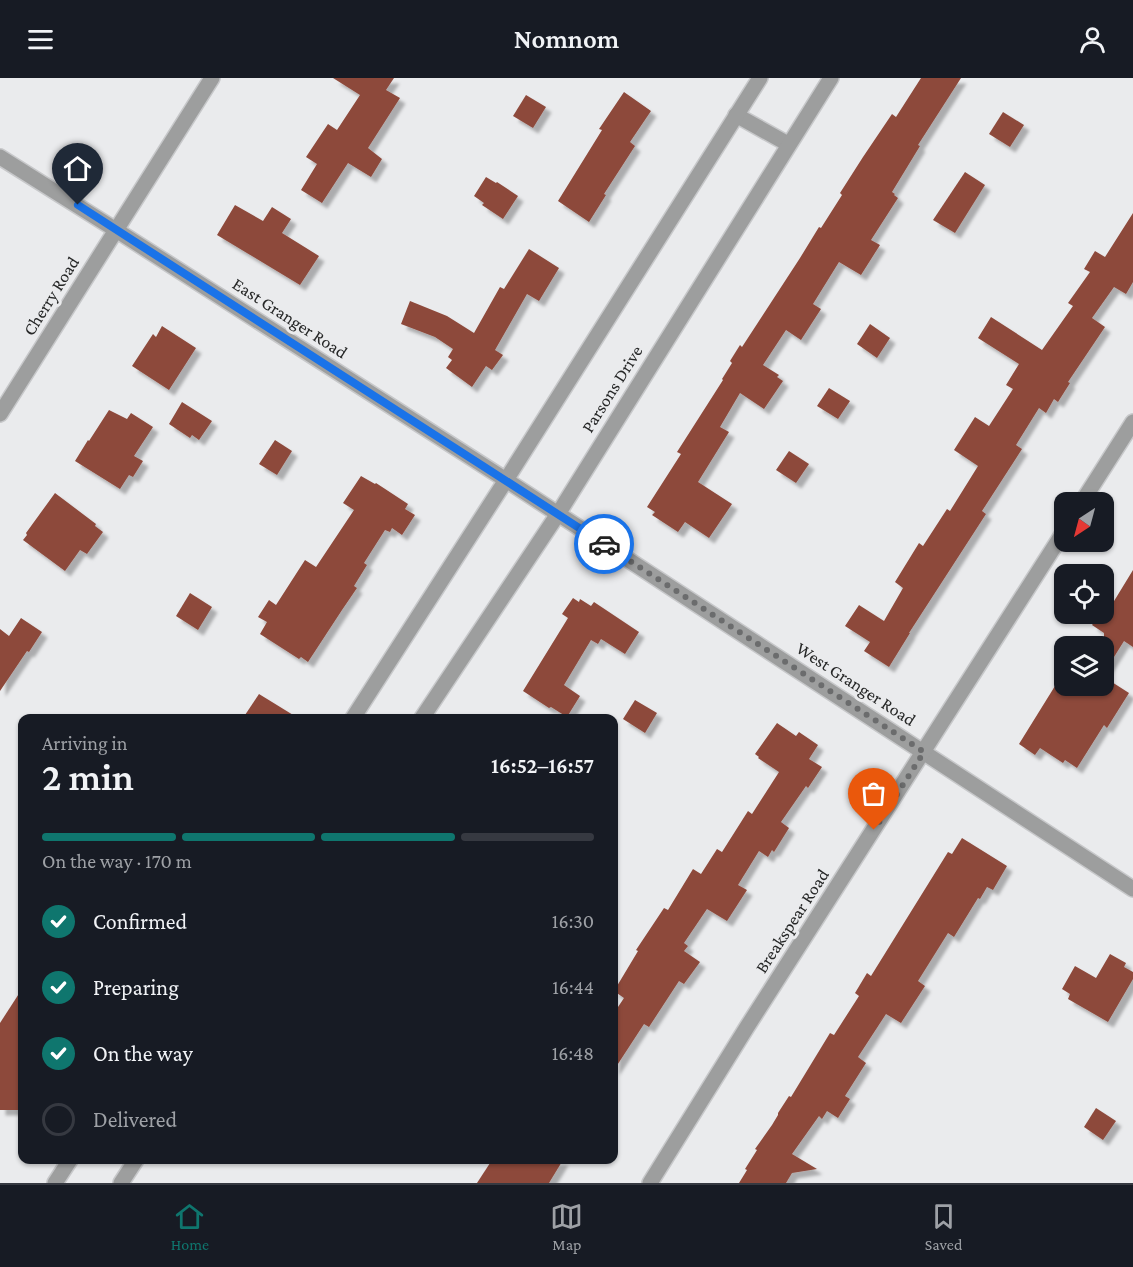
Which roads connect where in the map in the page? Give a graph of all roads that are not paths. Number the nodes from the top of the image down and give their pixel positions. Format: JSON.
{"nodes":[{"id":1,"x":212,"y":78,"type":"edge"},
{"id":2,"x":760,"y":78,"type":"edge"},
{"id":3,"x":831,"y":78,"type":"edge"},
{"id":4,"x":736,"y":115,"type":"junction"},
{"id":5,"x":789,"y":144,"type":"junction"},
{"id":6,"x":0,"y":157,"type":"edge"},
{"id":7,"x":117,"y":230,"type":"junction"},
{"id":8,"x":0,"y":414,"type":"edge"},
{"id":9,"x":1133,"y":422,"type":"edge"},
{"id":10,"x":506,"y":480,"type":"junction"},
{"id":11,"x":1088,"y":492,"type":"edge"},
{"id":12,"x":558,"y":514,"type":"junction"},
{"id":13,"x":1054,"y":547,"type":"edge"},
{"id":14,"x":356,"y":714,"type":"edge"},
{"id":15,"x":426,"y":714,"type":"edge"},
{"id":16,"x":924,"y":752,"type":"junction"},
{"id":17,"x":1133,"y":889,"type":"edge"},
{"id":18,"x":67,"y":1164,"type":"edge"},
{"id":19,"x":133,"y":1164,"type":"edge"},
{"id":20,"x":55,"y":1183,"type":"edge"},
{"id":21,"x":121,"y":1183,"type":"edge"},
{"id":22,"x":650,"y":1183,"type":"edge"}],
"edges":[{"from":1,"to":7,"type":"street","name":"Cherry Road"},
{"from":2,"to":4,"type":"street"},
{"from":3,"to":5,"type":"street","name":"Parsons Drive"},
{"from":4,"to":5,"type":"street"},
{"from":4,"to":10,"type":"street"},
{"from":5,"to":12,"type":"street","name":"Parsons Drive"},
{"from":6,"to":7,"type":"street","name":"East Granger Road"},
{"from":7,"to":8,"type":"street","name":"Cherry Road"},
{"from":7,"to":10,"type":"street","name":"East Granger Road"},
{"from":9,"to":11,"type":"street"},
{"from":10,"to":12,"type":"street","name":"East Granger Road"},
{"from":10,"to":14,"type":"street"},
{"from":12,"to":15,"type":"street","name":"Parsons Drive"},
{"from":12,"to":16,"type":"street","name":"West Granger Road"},
{"from":13,"to":16,"type":"street","name":"Breakspear Road"},
{"from":16,"to":17,"type":"street","name":"West Granger Road"},
{"from":16,"to":22,"type":"street","name":"Breakspear Road"},
{"from":18,"to":20,"type":"street"},
{"from":19,"to":21,"type":"street"}]}
